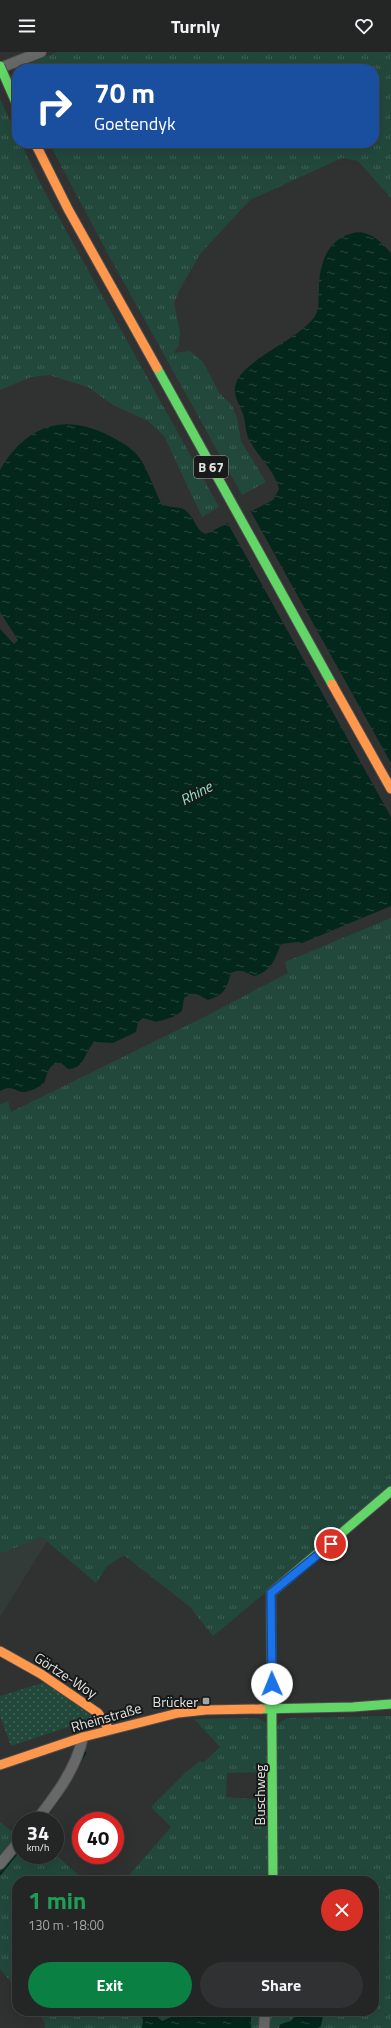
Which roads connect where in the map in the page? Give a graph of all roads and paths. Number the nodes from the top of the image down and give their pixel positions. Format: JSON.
{"nodes":[{"id":1,"x":41,"y":52,"type":"edge"},
{"id":2,"x":0,"y":67,"type":"edge"},
{"id":3,"x":12,"y":94,"type":"edge"},
{"id":4,"x":38,"y":148,"type":"edge"},
{"id":5,"x":391,"y":789,"type":"edge"},
{"id":6,"x":391,"y":1491,"type":"edge"},
{"id":7,"x":0,"y":1651,"type":"edge"},
{"id":8,"x":391,"y":1704,"type":"edge"},
{"id":9,"x":272,"y":1709,"type":"junction"},
{"id":10,"x":109,"y":1729,"type":"junction"},
{"id":11,"x":83,"y":1737,"type":"junction"},
{"id":12,"x":0,"y":1765,"type":"edge"},
{"id":13,"x":43,"y":1812,"type":"edge"},
{"id":14,"x":12,"y":1850,"type":"edge"},
{"id":15,"x":0,"y":1864,"type":"edge"},
{"id":16,"x":273,"y":1876,"type":"edge"},
{"id":17,"x":265,"y":2016,"type":"edge"},
{"id":18,"x":264,"y":2028,"type":"edge"}],
"edges":[{"from":1,"to":2,"type":"street"},
{"from":2,"to":3,"type":"main road","bridge":true},
{"from":4,"to":5,"type":"main road","number":"B 67"},
{"from":6,"to":9,"type":"main road","name":"Buschweg"},
{"from":7,"to":10,"type":"main road","name":"Görtze-Woy"},
{"from":8,"to":9,"type":"main road","name":"Rheinstraße"},
{"from":9,"to":10,"type":"main road","name":"Rheinstraße"},
{"from":9,"to":16,"type":"main road","name":"Buschweg"},
{"from":10,"to":11,"type":"main road","name":"Rheinstraße"},
{"from":11,"to":12,"type":"main road","name":"Rheinstraße"},
{"from":11,"to":13,"type":"street"},
{"from":14,"to":15,"type":"street"},
{"from":17,"to":18,"type":"street"}]}
